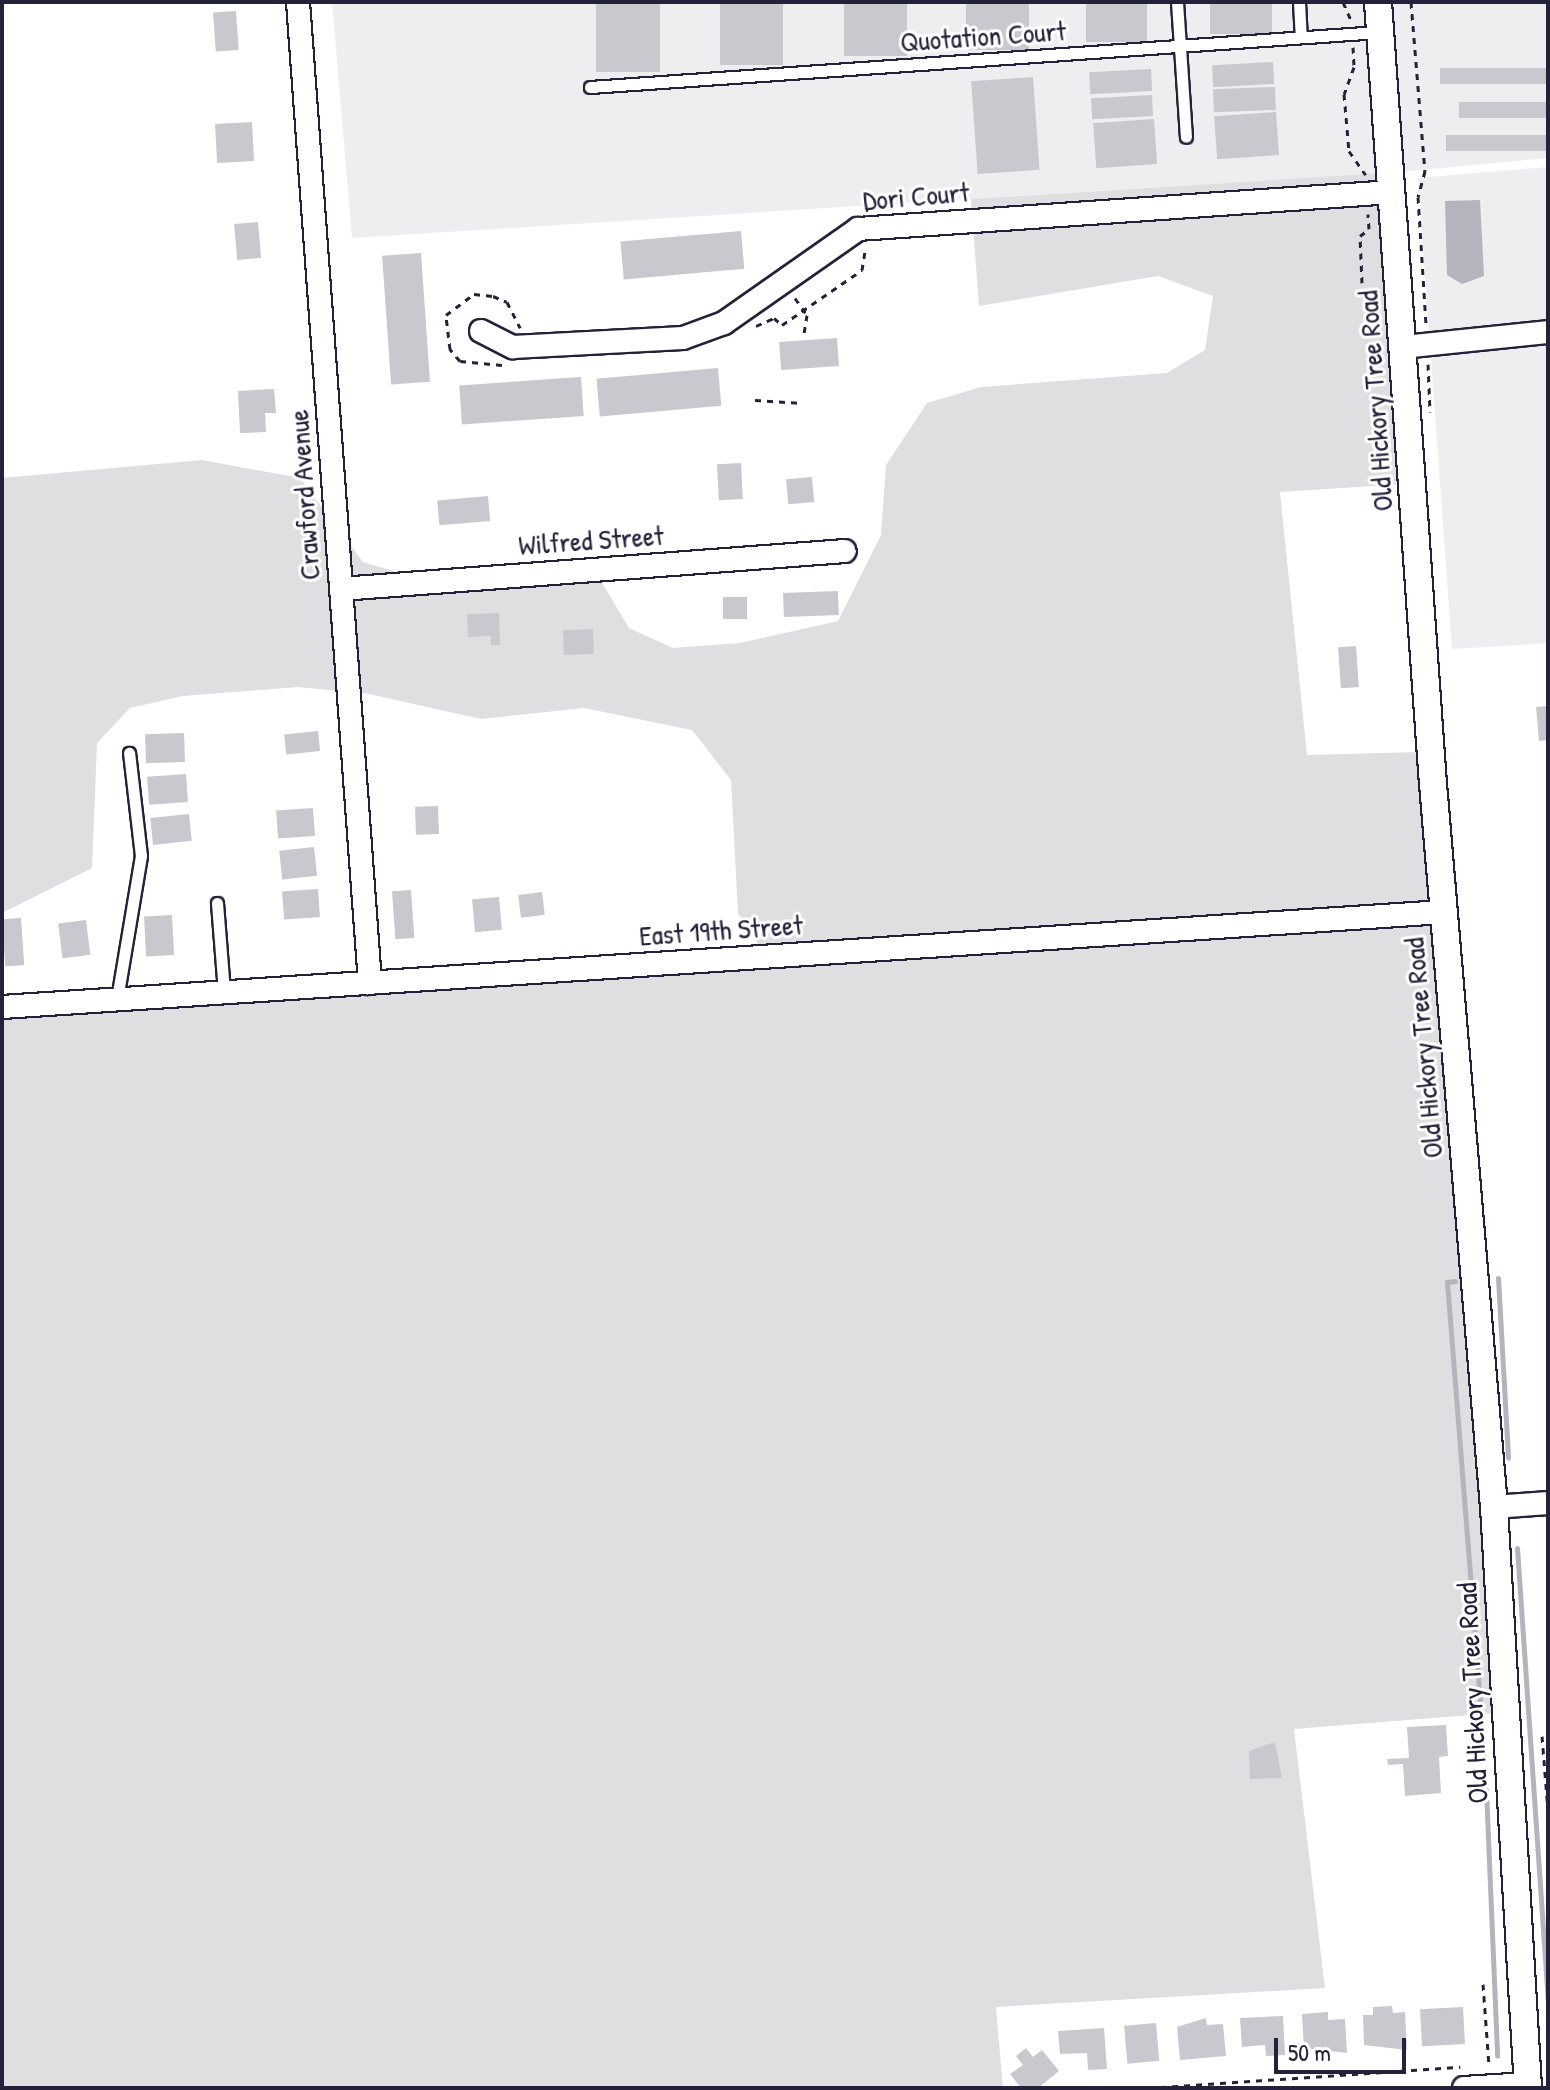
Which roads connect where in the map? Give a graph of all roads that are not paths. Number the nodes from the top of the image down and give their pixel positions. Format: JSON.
{"nodes":[{"id":1,"x":298,"y":2,"type":"edge"},
{"id":2,"x":1177,"y":2,"type":"edge"},
{"id":3,"x":1299,"y":2,"type":"edge"},
{"id":4,"x":1378,"y":2,"type":"edge"},
{"id":5,"x":1379,"y":32,"type":"junction"},
{"id":6,"x":1301,"y":37,"type":"junction"},
{"id":7,"x":1179,"y":46,"type":"junction"},
{"id":8,"x":590,"y":87,"type":"dead end"},
{"id":9,"x":1186,"y":137,"type":"dead end"},
{"id":10,"x":1379,"y":193,"type":"junction"},
{"id":11,"x":481,"y":331,"type":"dead end"},
{"id":12,"x":1548,"y":332,"type":"edge"},
{"id":13,"x":1403,"y":347,"type":"junction"},
{"id":14,"x":845,"y":551,"type":"dead end"},
{"id":15,"x":341,"y":589,"type":"junction"},
{"id":16,"x":129,"y":753,"type":"dead end"},
{"id":17,"x":217,"y":903,"type":"dead end"},
{"id":18,"x":1443,"y":912,"type":"junction"},
{"id":19,"x":370,"y":983,"type":"junction"},
{"id":20,"x":224,"y":992,"type":"junction"},
{"id":21,"x":117,"y":999,"type":"junction"},
{"id":22,"x":2,"y":1007,"type":"edge"},
{"id":23,"x":1548,"y":1503,"type":"edge"},
{"id":24,"x":1494,"y":1507,"type":"junction"},
{"id":25,"x":1520,"y":2086,"type":"edge"},
{"id":26,"x":1464,"y":2088,"type":"edge"}],
"edges":[{"from":1,"to":15,"type":"street","name":"Crawford Avenue"},
{"from":2,"to":7,"type":"lane"},
{"from":3,"to":6,"type":"lane"},
{"from":4,"to":5,"type":"street","name":"Old Hickory Tree Road"},
{"from":5,"to":6,"type":"lane","name":"Quotation Court"},
{"from":5,"to":10,"type":"street","name":"Old Hickory Tree Road"},
{"from":6,"to":7,"type":"lane","name":"Quotation Court"},
{"from":7,"to":8,"type":"lane","name":"Quotation Court"},
{"from":7,"to":9,"type":"lane"},
{"from":10,"to":11,"type":"street","name":"Dori Court"},
{"from":10,"to":13,"type":"street","name":"Old Hickory Tree Road"},
{"from":12,"to":13,"type":"street"},
{"from":13,"to":18,"type":"street","name":"Old Hickory Tree Road"},
{"from":14,"to":15,"type":"street","name":"Wilfred Street"},
{"from":15,"to":19,"type":"street","name":"Crawford Avenue"},
{"from":16,"to":21,"type":"lane"},
{"from":17,"to":20,"type":"lane"},
{"from":18,"to":19,"type":"street","name":"East 19th Street"},
{"from":18,"to":24,"type":"street","name":"Old Hickory Tree Road"},
{"from":19,"to":20,"type":"street","name":"East 19th Street"},
{"from":20,"to":21,"type":"street","name":"East 19th Street"},
{"from":21,"to":22,"type":"street","name":"East 19th Street"},
{"from":23,"to":24,"type":"street"},
{"from":24,"to":25,"type":"street","name":"Old Hickory Tree Road"},
{"from":25,"to":26,"type":"street"}]}
